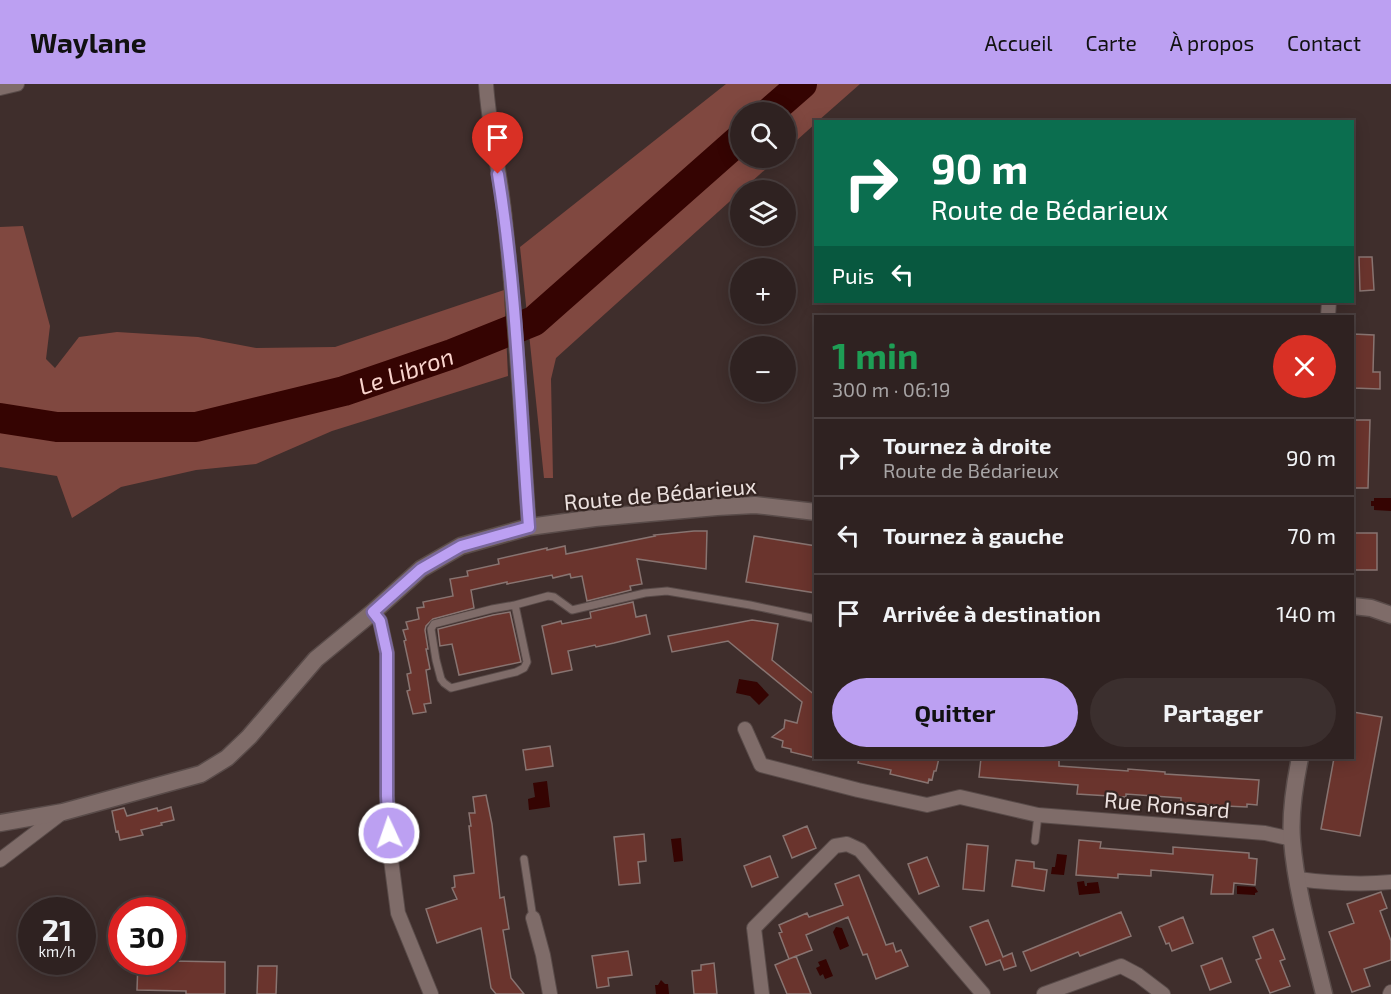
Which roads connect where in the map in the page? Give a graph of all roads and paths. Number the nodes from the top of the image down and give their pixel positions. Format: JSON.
{"nodes":[{"id":1,"x":17,"y":84,"type":"edge"},
{"id":2,"x":486,"y":84,"type":"edge"},
{"id":3,"x":0,"y":88,"type":"edge"},
{"id":4,"x":814,"y":512,"type":"edge"},
{"id":5,"x":529,"y":527,"type":"junction"},
{"id":6,"x":515,"y":605,"type":"junction"},
{"id":7,"x":1354,"y":606,"type":"edge"},
{"id":8,"x":373,"y":612,"type":"junction"},
{"id":9,"x":1391,"y":615,"type":"edge"},
{"id":10,"x":814,"y":618,"type":"edge"},
{"id":11,"x":745,"y":729,"type":"dead end"},
{"id":12,"x":1300,"y":759,"type":"edge"},
{"id":13,"x":63,"y":812,"type":"junction"},
{"id":14,"x":1038,"y":815,"type":"junction"},
{"id":15,"x":0,"y":823,"type":"edge"},
{"id":16,"x":1292,"y":839,"type":"junction"},
{"id":17,"x":1035,"y":841,"type":"dead end"},
{"id":18,"x":524,"y":859,"type":"dead end"},
{"id":19,"x":0,"y":860,"type":"edge"},
{"id":20,"x":1298,"y":879,"type":"junction"},
{"id":21,"x":1391,"y":882,"type":"edge"},
{"id":22,"x":533,"y":918,"type":"joint"},
{"id":23,"x":431,"y":994,"type":"edge"},
{"id":24,"x":550,"y":994,"type":"edge"},
{"id":25,"x":762,"y":994,"type":"edge"},
{"id":26,"x":983,"y":994,"type":"edge"},
{"id":27,"x":1044,"y":994,"type":"edge"},
{"id":28,"x":1163,"y":994,"type":"edge"},
{"id":29,"x":1324,"y":994,"type":"edge"}],
"edges":[{"from":1,"to":3,"type":"street"},
{"from":2,"to":5,"type":"street"},
{"from":4,"to":5,"type":"street","name":"Route de Bédarieux"},
{"from":5,"to":8,"type":"street","name":"Route de Bédarieux"},
{"from":6,"to":6,"type":"lane"},
{"from":6,"to":10,"type":"lane"},
{"from":7,"to":9,"type":"street"},
{"from":8,"to":13,"type":"street","name":"Route de Bédarieux"},
{"from":8,"to":23,"type":"street"},
{"from":11,"to":14,"type":"street","name":"Rue Ronsard"},
{"from":12,"to":16,"type":"street"},
{"from":13,"to":15,"type":"street","name":"Route de Bédarieux"},
{"from":13,"to":19,"type":"street"},
{"from":14,"to":16,"type":"street","name":"Rue Ronsard"},
{"from":14,"to":17,"type":"lane"},
{"from":16,"to":20,"type":"street"},
{"from":18,"to":22,"type":"lane"},
{"from":20,"to":21,"type":"street"},
{"from":20,"to":29,"type":"street"},
{"from":22,"to":24,"type":"street"},
{"from":25,"to":26,"type":"street"},
{"from":27,"to":28,"type":"street"}]}
